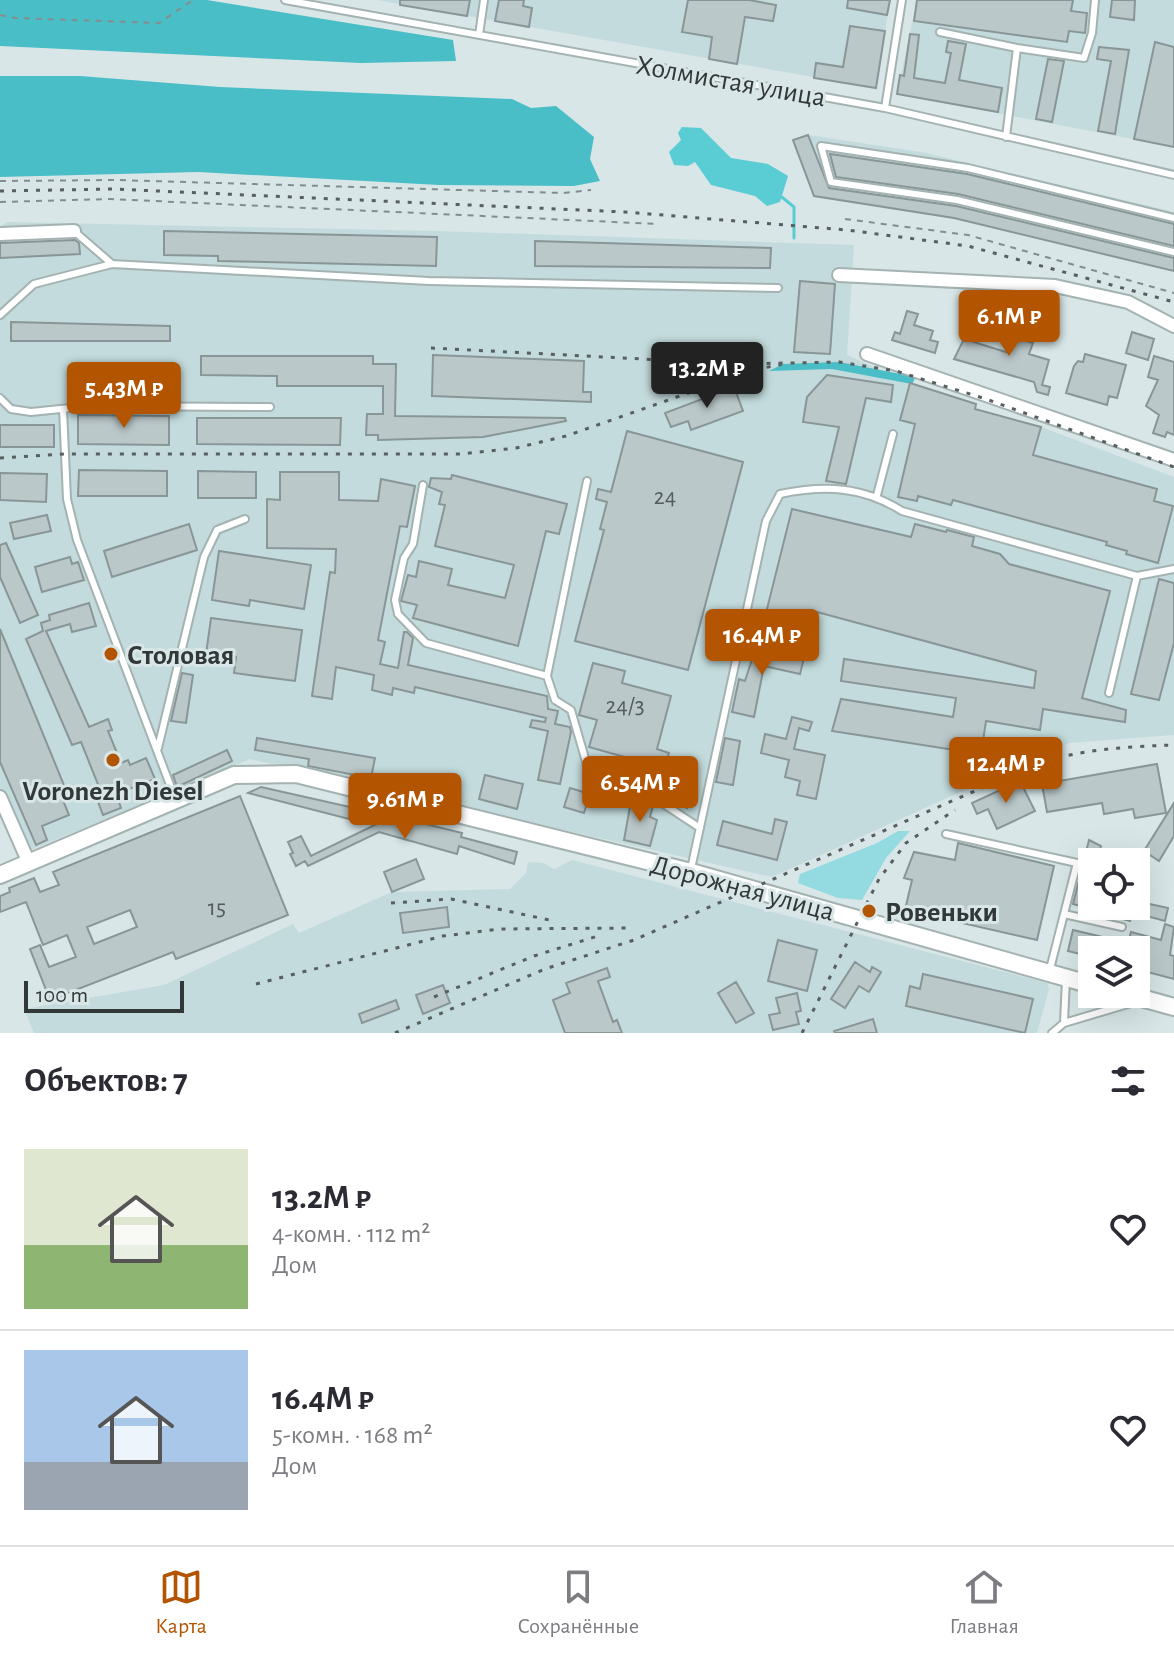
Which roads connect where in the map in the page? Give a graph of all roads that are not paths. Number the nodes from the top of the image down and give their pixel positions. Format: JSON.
{"nodes":[{"id":1,"x":285,"y":0,"type":"edge"},
{"id":2,"x":484,"y":0,"type":"edge"},
{"id":3,"x":902,"y":0,"type":"edge"},
{"id":4,"x":1095,"y":0,"type":"edge"},
{"id":5,"x":940,"y":32,"type":"dead end"},
{"id":6,"x":479,"y":35,"type":"junction"},
{"id":7,"x":1017,"y":48,"type":"junction"},
{"id":8,"x":885,"y":108,"type":"junction"},
{"id":9,"x":1006,"y":137,"type":"junction"},
{"id":10,"x":1174,"y":175,"type":"edge"},
{"id":11,"x":1174,"y":218,"type":"edge"},
{"id":12,"x":74,"y":231,"type":"joint"},
{"id":13,"x":0,"y":234,"type":"edge"},
{"id":14,"x":1174,"y":252,"type":"edge"},
{"id":15,"x":112,"y":264,"type":"junction"},
{"id":16,"x":839,"y":275,"type":"dead end"},
{"id":17,"x":778,"y":288,"type":"dead end"},
{"id":18,"x":0,"y":315,"type":"edge"},
{"id":19,"x":1174,"y":326,"type":"edge"},
{"id":20,"x":867,"y":354,"type":"dead end"},
{"id":21,"x":0,"y":398,"type":"edge"},
{"id":22,"x":270,"y":407,"type":"dead end"},
{"id":23,"x":63,"y":409,"type":"junction"},
{"id":24,"x":893,"y":434,"type":"dead end"},
{"id":25,"x":1174,"y":460,"type":"edge"},
{"id":26,"x":587,"y":481,"type":"dead end"},
{"id":27,"x":423,"y":485,"type":"dead end"},
{"id":28,"x":877,"y":495,"type":"junction"},
{"id":29,"x":245,"y":519,"type":"dead end"},
{"id":30,"x":1174,"y":569,"type":"edge"},
{"id":31,"x":1137,"y":576,"type":"junction"},
{"id":32,"x":547,"y":676,"type":"junction"},
{"id":33,"x":1109,"y":693,"type":"dead end"},
{"id":34,"x":158,"y":749,"type":"junction"},
{"id":35,"x":0,"y":797,"type":"edge"},
{"id":36,"x":175,"y":800,"type":"junction"},
{"id":37,"x":700,"y":828,"type":"junction"},
{"id":38,"x":946,"y":834,"type":"dead end"},
{"id":39,"x":29,"y":863,"type":"junction"},
{"id":40,"x":691,"y":872,"type":"junction"},
{"id":41,"x":0,"y":875,"type":"edge"},
{"id":42,"x":1064,"y":914,"type":"junction"},
{"id":43,"x":1122,"y":927,"type":"dead end"},
{"id":44,"x":1048,"y":973,"type":"junction"},
{"id":45,"x":1066,"y":978,"type":"junction"},
{"id":46,"x":1078,"y":981,"type":"edge"},
{"id":47,"x":1150,"y":1000,"type":"edge"},
{"id":48,"x":1174,"y":1005,"type":"edge"},
{"id":49,"x":1115,"y":1008,"type":"edge"},
{"id":50,"x":1064,"y":1023,"type":"junction"},
{"id":51,"x":1052,"y":1033,"type":"edge"}],
"edges":[{"from":1,"to":6,"type":"lane","name":"Холмистая улица"},
{"from":2,"to":6,"type":"lane"},
{"from":3,"to":8,"type":"lane"},
{"from":4,"to":7,"type":"lane"},
{"from":5,"to":7,"type":"lane"},
{"from":6,"to":8,"type":"lane","name":"Холмистая улица"},
{"from":7,"to":9,"type":"lane"},
{"from":8,"to":9,"type":"lane","name":"Холмистая улица"},
{"from":9,"to":10,"type":"lane","name":"Холмистая улица"},
{"from":11,"to":14,"type":"lane"},
{"from":12,"to":13,"type":"street"},
{"from":12,"to":15,"type":"lane"},
{"from":15,"to":17,"type":"lane"},
{"from":15,"to":18,"type":"lane"},
{"from":16,"to":19,"type":"street"},
{"from":20,"to":25,"type":"street"},
{"from":21,"to":23,"type":"lane"},
{"from":22,"to":23,"type":"lane"},
{"from":23,"to":34,"type":"lane"},
{"from":24,"to":28,"type":"lane"},
{"from":26,"to":32,"type":"lane"},
{"from":27,"to":32,"type":"lane"},
{"from":28,"to":31,"type":"lane"},
{"from":28,"to":37,"type":"lane"},
{"from":29,"to":34,"type":"lane"},
{"from":30,"to":31,"type":"lane"},
{"from":31,"to":33,"type":"lane"},
{"from":32,"to":37,"type":"lane"},
{"from":34,"to":36,"type":"lane"},
{"from":35,"to":39,"type":"street"},
{"from":36,"to":39,"type":"street","name":"Дорожная улица"},
{"from":36,"to":40,"type":"street","name":"Дорожная улица"},
{"from":37,"to":40,"type":"lane"},
{"from":38,"to":42,"type":"lane"},
{"from":39,"to":41,"type":"street","name":"Дорожная улица"},
{"from":40,"to":44,"type":"street","name":"Дорожная улица"},
{"from":42,"to":43,"type":"lane"},
{"from":42,"to":44,"type":"lane"},
{"from":44,"to":45,"type":"street","name":"Дорожная улица"},
{"from":45,"to":46,"type":"street","name":"Дорожная улица"},
{"from":45,"to":50,"type":"lane"},
{"from":47,"to":48,"type":"street"},
{"from":49,"to":50,"type":"lane"},
{"from":50,"to":51,"type":"lane"}]}
